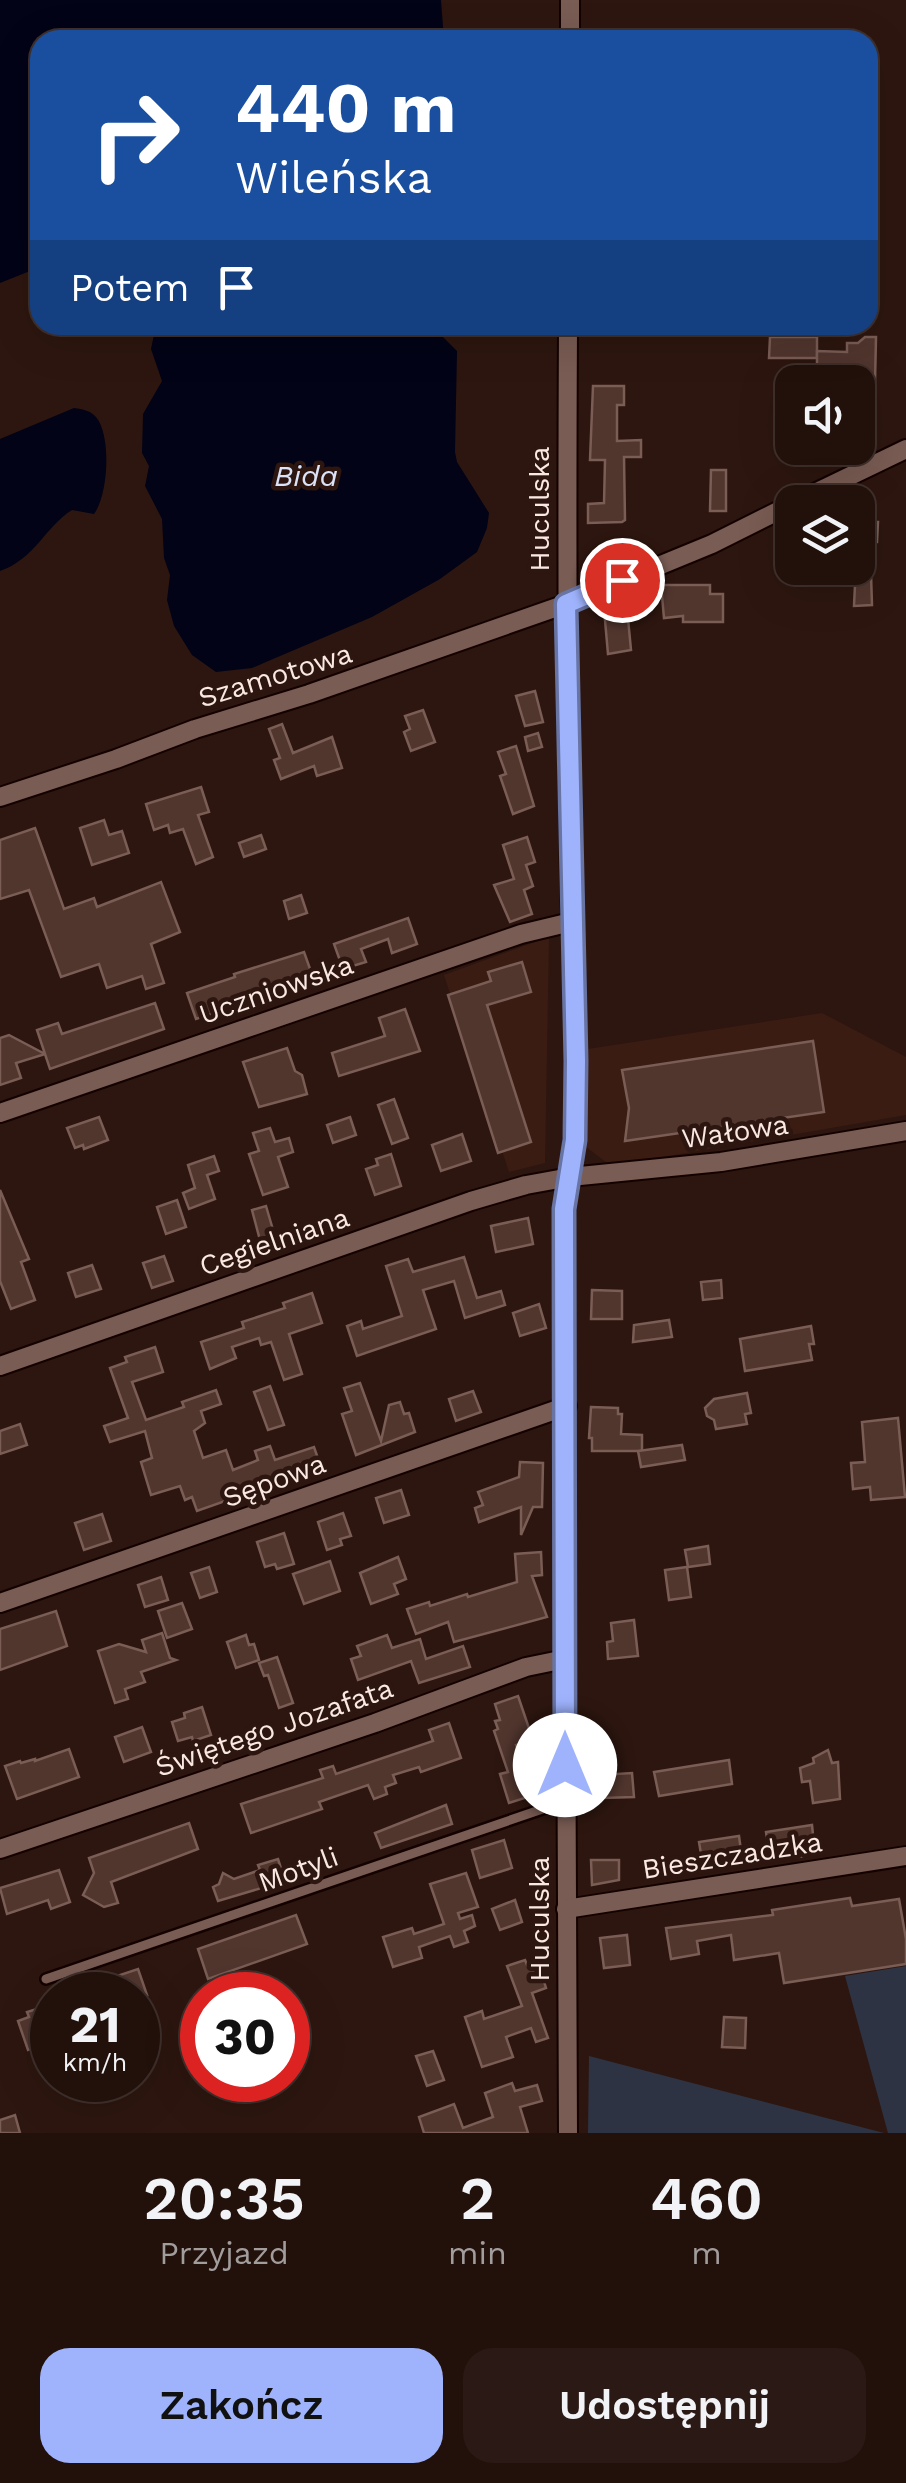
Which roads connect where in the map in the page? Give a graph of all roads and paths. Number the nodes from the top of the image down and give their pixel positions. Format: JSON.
{"nodes":[{"id":1,"x":570,"y":0,"type":"edge"},
{"id":2,"x":570,"y":30,"type":"edge"},
{"id":3,"x":568,"y":335,"type":"edge"},
{"id":4,"x":906,"y":450,"type":"edge"},
{"id":5,"x":832,"y":485,"type":"edge"},
{"id":6,"x":775,"y":512,"type":"edge"},
{"id":7,"x":566,"y":604,"type":"junction"},
{"id":8,"x":0,"y":797,"type":"edge"},
{"id":9,"x":571,"y":922,"type":"junction"},
{"id":10,"x":0,"y":1113,"type":"edge"},
{"id":11,"x":906,"y":1131,"type":"edge"},
{"id":12,"x":570,"y":1178,"type":"junction"},
{"id":13,"x":0,"y":1366,"type":"edge"},
{"id":14,"x":566,"y":1406,"type":"junction"},
{"id":15,"x":0,"y":1602,"type":"edge"},
{"id":16,"x":565,"y":1659,"type":"junction"},
{"id":17,"x":566,"y":1801,"type":"junction"},
{"id":18,"x":0,"y":1850,"type":"edge"},
{"id":19,"x":906,"y":1856,"type":"edge"},
{"id":20,"x":566,"y":1909,"type":"junction"},
{"id":21,"x":66,"y":1972,"type":"edge"},
{"id":22,"x":568,"y":2133,"type":"edge"}],
"edges":[{"from":1,"to":2,"type":"street"},
{"from":3,"to":7,"type":"street","name":"Huculska"},
{"from":4,"to":5,"type":"street","name":"Szamotowa"},
{"from":6,"to":7,"type":"street","name":"Szamotowa"},
{"from":7,"to":8,"type":"street","name":"Szamotowa"},
{"from":7,"to":9,"type":"street","name":"Huculska"},
{"from":9,"to":10,"type":"street","name":"Uczniowska"},
{"from":9,"to":12,"type":"street","name":"Huculska"},
{"from":11,"to":12,"type":"street","name":"Wałowa"},
{"from":12,"to":13,"type":"street","name":"Cegielniana"},
{"from":12,"to":14,"type":"street","name":"Huculska"},
{"from":14,"to":15,"type":"street","name":"Sępowa"},
{"from":14,"to":16,"type":"street","name":"Huculska"},
{"from":16,"to":17,"type":"street","name":"Huculska"},
{"from":16,"to":18,"type":"street","name":"Świętego Jozafata"},
{"from":17,"to":20,"type":"street","name":"Huculska"},
{"from":17,"to":21,"type":"lane","name":"Motyli"},
{"from":19,"to":20,"type":"street","name":"Bieszczadzka"},
{"from":20,"to":22,"type":"street","name":"Huculska"}]}
